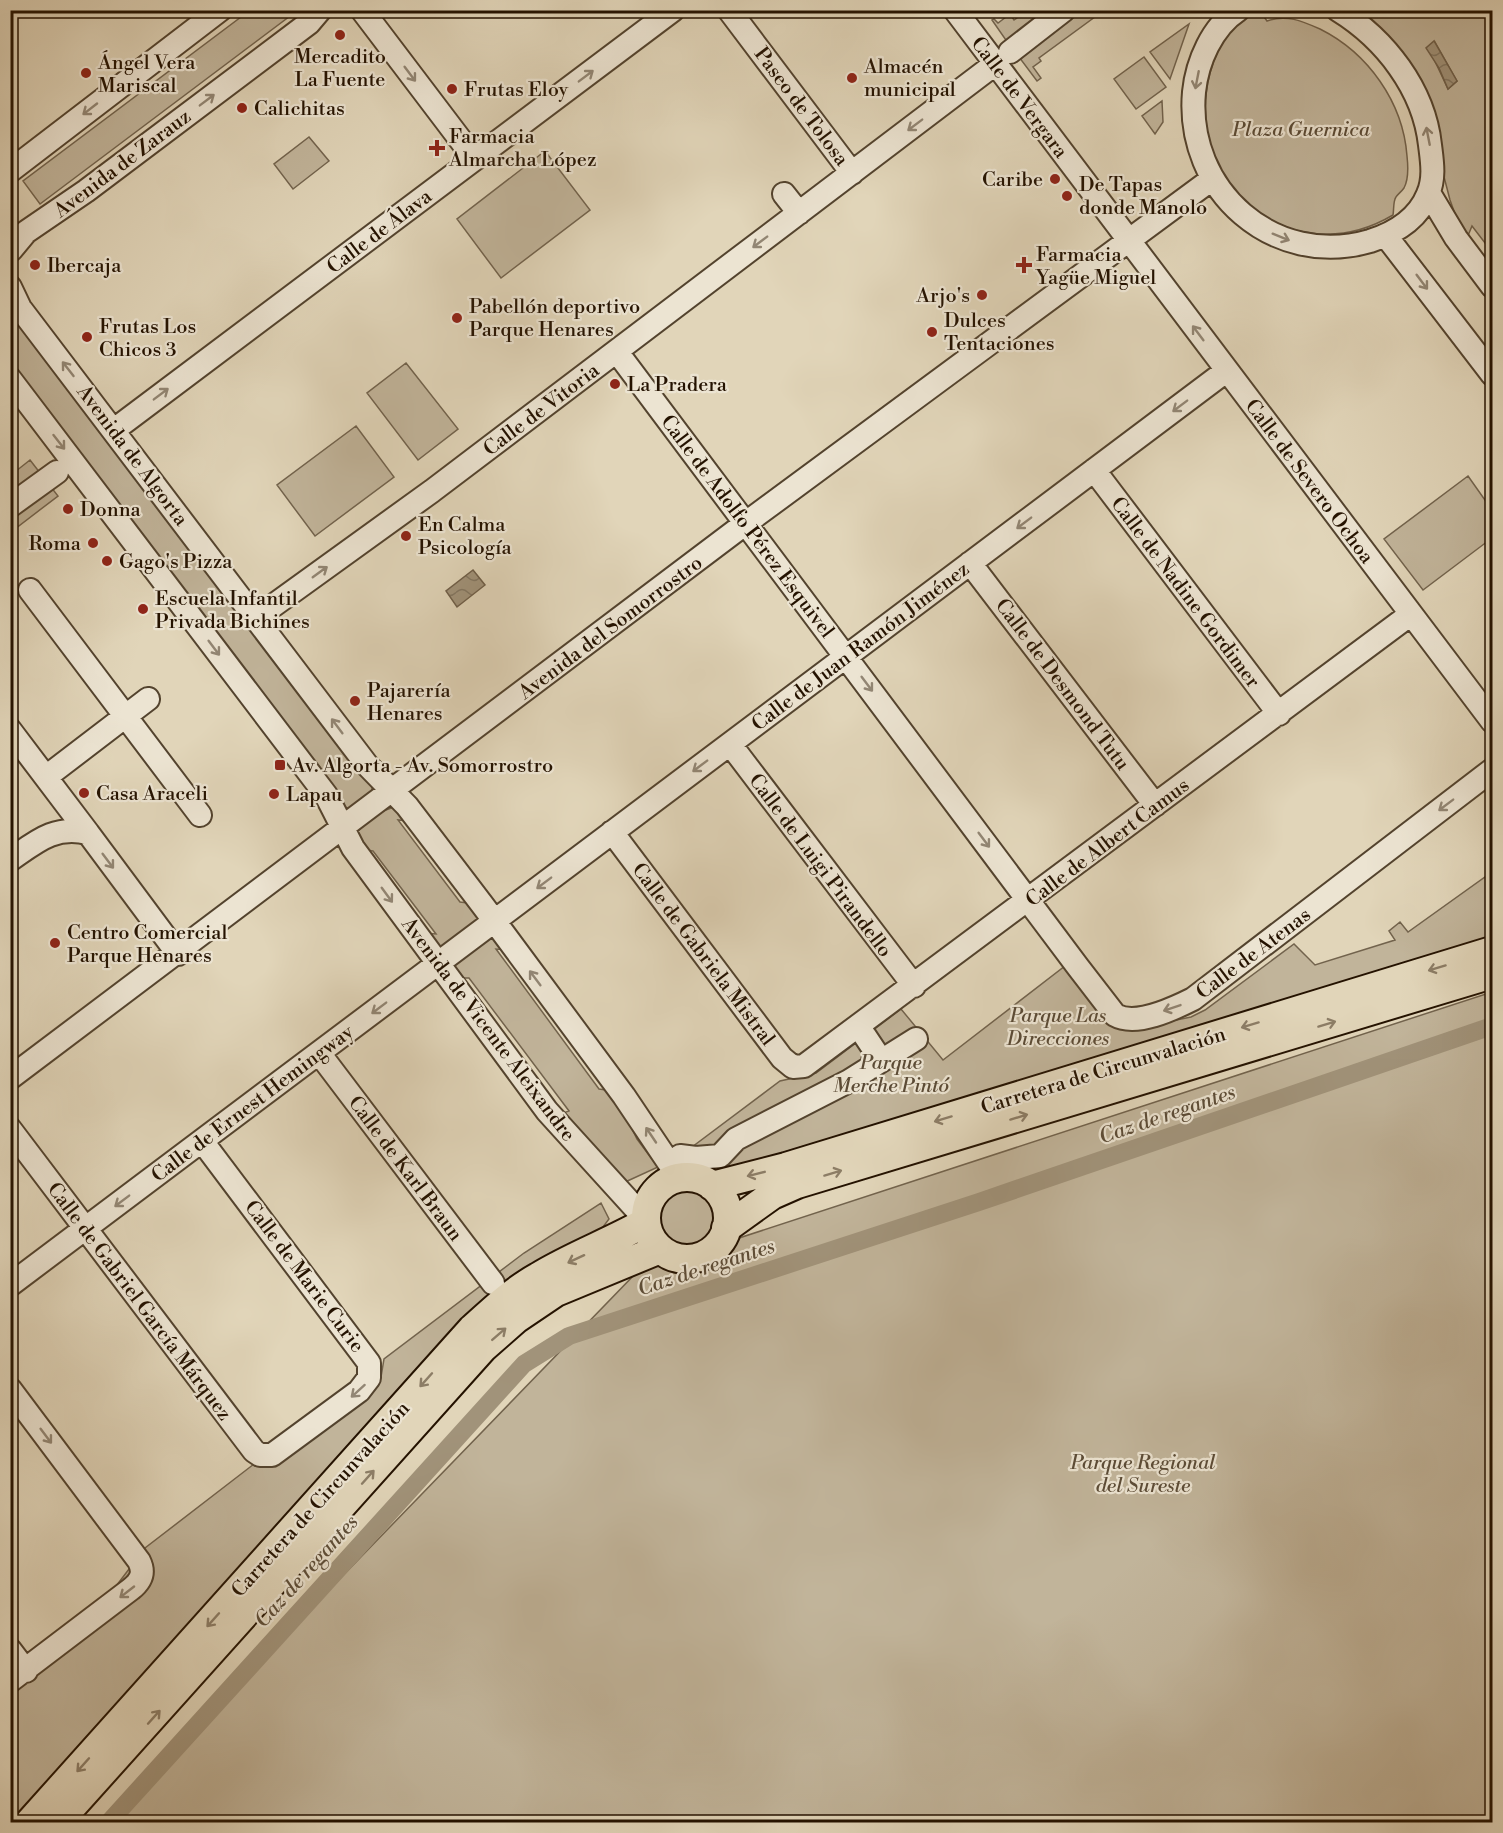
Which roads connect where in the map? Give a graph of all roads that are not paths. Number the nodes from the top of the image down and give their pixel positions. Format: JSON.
{"nodes":[{"id":1,"x":220,"y":10,"type":"edge"},
{"id":2,"x":320,"y":10,"type":"edge"},
{"id":3,"x":362,"y":10,"type":"edge"},
{"id":4,"x":673,"y":10,"type":"edge"},
{"id":5,"x":729,"y":10,"type":"edge"},
{"id":6,"x":955,"y":10,"type":"edge"},
{"id":7,"x":1064,"y":10,"type":"edge"},
{"id":8,"x":1239,"y":10,"type":"edge"},
{"id":9,"x":1338,"y":10,"type":"edge"},
{"id":10,"x":1219,"y":19,"type":"edge"},
{"id":11,"x":1003,"y":58,"type":"junction"},
{"id":12,"x":475,"y":159,"type":"junction"},
{"id":13,"x":10,"y":171,"type":"edge"},
{"id":14,"x":852,"y":172,"type":"junction"},
{"id":15,"x":1212,"y":179,"type":"junction"},
{"id":16,"x":1429,"y":193,"type":"junction"},
{"id":17,"x":784,"y":194,"type":"dead end"},
{"id":18,"x":799,"y":213,"type":"junction"},
{"id":19,"x":1386,"y":236,"type":"junction"},
{"id":20,"x":1128,"y":241,"type":"junction"},
{"id":21,"x":11,"y":248,"type":"edge"},
{"id":22,"x":10,"y":263,"type":"edge"},
{"id":23,"x":10,"y":286,"type":"edge"},
{"id":24,"x":1492,"y":286,"type":"edge"},
{"id":25,"x":617,"y":352,"type":"junction"},
{"id":26,"x":1226,"y":371,"type":"junction"},
{"id":27,"x":1492,"y":375,"type":"edge"},
{"id":28,"x":10,"y":379,"type":"edge"},
{"id":29,"x":114,"y":430,"type":"junction"},
{"id":30,"x":1094,"y":470,"type":"junction"},
{"id":31,"x":57,"y":472,"type":"dead end"},
{"id":32,"x":10,"y":506,"type":"edge"},
{"id":33,"x":746,"y":523,"type":"junction"},
{"id":34,"x":970,"y":563,"type":"junction"},
{"id":35,"x":30,"y":590,"type":"dead end"},
{"id":36,"x":1411,"y":614,"type":"junction"},
{"id":37,"x":256,"y":618,"type":"junction"},
{"id":38,"x":846,"y":656,"type":"junction"},
{"id":39,"x":148,"y":699,"type":"dead end"},
{"id":40,"x":1279,"y":714,"type":"junction"},
{"id":41,"x":125,"y":716,"type":"junction"},
{"id":42,"x":1492,"y":721,"type":"edge"},
{"id":43,"x":10,"y":730,"type":"edge"},
{"id":44,"x":729,"y":744,"type":"junction"},
{"id":45,"x":1492,"y":770,"type":"edge"},
{"id":46,"x":46,"y":777,"type":"junction"},
{"id":47,"x":392,"y":793,"type":"junction"},
{"id":48,"x":1155,"y":806,"type":"junction"},
{"id":49,"x":200,"y":815,"type":"dead end"},
{"id":50,"x":342,"y":830,"type":"junction"},
{"id":51,"x":612,"y":832,"type":"junction"},
{"id":52,"x":88,"y":833,"type":"junction"},
{"id":53,"x":10,"y":860,"type":"edge"},
{"id":54,"x":1030,"y":900,"type":"junction"},
{"id":55,"x":493,"y":921,"type":"junction"},
{"id":56,"x":1492,"y":951,"type":"edge"},
{"id":57,"x":178,"y":954,"type":"junction"},
{"id":58,"x":438,"y":963,"type":"junction"},
{"id":59,"x":1492,"y":974,"type":"edge"},
{"id":60,"x":914,"y":986,"type":"junction"},
{"id":61,"x":865,"y":1036,"type":"dead end"},
{"id":62,"x":916,"y":1039,"type":"dead end"},
{"id":63,"x":319,"y":1053,"type":"junction"},
{"id":64,"x":839,"y":1056,"type":"dead end"},
{"id":65,"x":862,"y":1073,"type":"junction"},
{"id":66,"x":10,"y":1078,"type":"edge"},
{"id":67,"x":812,"y":1079,"type":"junction"},
{"id":68,"x":10,"y":1129,"type":"edge"},
{"id":69,"x":202,"y":1141,"type":"junction"},
{"id":70,"x":694,"y":1173,"type":"junction"},
{"id":71,"x":617,"y":1190,"type":"junction"},
{"id":72,"x":646,"y":1221,"type":"junction"},
{"id":73,"x":726,"y":1228,"type":"junction"},
{"id":74,"x":84,"y":1229,"type":"junction"},
{"id":75,"x":608,"y":1244,"type":"junction"},
{"id":76,"x":660,"y":1249,"type":"junction"},
{"id":77,"x":493,"y":1282,"type":"dead end"},
{"id":78,"x":10,"y":1285,"type":"edge"},
{"id":79,"x":10,"y":1389,"type":"edge"},
{"id":80,"x":279,"y":1453,"type":"joint"},
{"id":81,"x":10,"y":1650,"type":"edge"},
{"id":82,"x":18,"y":1676,"type":"edge"},
{"id":83,"x":30,"y":1822,"type":"edge"},
{"id":84,"x":58,"y":1822,"type":"edge"}],
"edges":[{"from":1,"to":13,"type":"street","one_way":true},
{"from":21,"to":2,"type":"street","name":"Avenida de Zarauz","one_way":true},
{"from":3,"to":12,"type":"street","one_way":true},
{"from":12,"to":4,"type":"street","name":"Calle de Álava","one_way":true},
{"from":5,"to":14,"type":"street","name":"Paseo de Tolosa"},
{"from":6,"to":11,"type":"street","name":"Calle de Vergara"},
{"from":7,"to":11,"type":"street","name":"Calle de Vitoria"},
{"from":8,"to":10,"type":"street"},
{"from":16,"to":9,"type":"street","one_way":true},
{"from":10,"to":15,"type":"street","one_way":true},
{"from":11,"to":14,"type":"street","name":"Calle de Vitoria","one_way":true},
{"from":11,"to":20,"type":"street","name":"Calle de Vergara"},
{"from":29,"to":12,"type":"street","name":"Calle de Álava","one_way":true},
{"from":14,"to":18,"type":"street","name":"Calle de Vitoria"},
{"from":15,"to":19,"type":"street","one_way":true},
{"from":15,"to":20,"type":"street","name":"Avenida del Somorrostro"},
{"from":16,"to":19,"type":"street"},
{"from":16,"to":24,"type":"street"},
{"from":17,"to":18,"type":"street"},
{"from":18,"to":25,"type":"street","name":"Calle de Vitoria","one_way":true},
{"from":19,"to":27,"type":"street","one_way":true},
{"from":26,"to":20,"type":"street","name":"Calle de Severo Ochoa","one_way":true},
{"from":20,"to":33,"type":"street","name":"Avenida del Somorrostro"},
{"from":21,"to":22,"type":"street"},
{"from":29,"to":23,"type":"street","name":"Avenida de Algorta","one_way":true},
{"from":25,"to":33,"type":"street","name":"Calle de Adolfo Pérez Esquivel"},
{"from":37,"to":25,"type":"street","name":"Calle de Vitoria","one_way":true},
{"from":26,"to":30,"type":"street","name":"Calle de Juan Ramón Jiménez","one_way":true},
{"from":26,"to":36,"type":"street","name":"Calle de Severo Ochoa"},
{"from":28,"to":50,"type":"street","one_way":true},
{"from":29,"to":37,"type":"street","name":"Avenida de Algorta"},
{"from":30,"to":34,"type":"street","name":"Calle de Juan Ramón Jiménez","one_way":true},
{"from":30,"to":40,"type":"street","name":"Calle de Nadine Gordimer"},
{"from":31,"to":32,"type":"street"},
{"from":33,"to":38,"type":"street","name":"Calle de Adolfo Pérez Esquivel"},
{"from":33,"to":47,"type":"street","name":"Avenida del Somorrostro"},
{"from":34,"to":38,"type":"street","name":"Calle de Juan Ramón Jiménez"},
{"from":34,"to":48,"type":"street","name":"Calle de Desmond Tutu"},
{"from":35,"to":41,"type":"street"},
{"from":36,"to":40,"type":"street","name":"Calle de Albert Camus"},
{"from":36,"to":42,"type":"street","name":"Calle de Severo Ochoa"},
{"from":47,"to":37,"type":"street","name":"Avenida de Algorta","one_way":true},
{"from":38,"to":44,"type":"street","name":"Calle de Juan Ramón Jiménez"},
{"from":38,"to":54,"type":"street","name":"Calle de Adolfo Pérez Esquivel","one_way":true},
{"from":39,"to":41,"type":"street"},
{"from":40,"to":48,"type":"street","name":"Calle de Albert Camus"},
{"from":41,"to":46,"type":"street"},
{"from":41,"to":49,"type":"street"},
{"from":43,"to":46,"type":"street"},
{"from":44,"to":51,"type":"street","name":"Calle de Juan Ramón Jiménez","one_way":true},
{"from":44,"to":60,"type":"street","name":"Calle de Luigi Pirandello"},
{"from":45,"to":54,"type":"street","name":"Calle de Atenas","one_way":true},
{"from":46,"to":52,"type":"street"},
{"from":47,"to":50,"type":"street","name":"Avenida del Somorrostro"},
{"from":47,"to":55,"type":"street"},
{"from":48,"to":54,"type":"street","name":"Calle de Albert Camus"},
{"from":50,"to":57,"type":"street","name":"Avenida del Somorrostro"},
{"from":50,"to":58,"type":"street","name":"Avenida de Vicente Aleixandre","one_way":true},
{"from":51,"to":55,"type":"street","name":"Calle de Juan Ramón Jiménez","one_way":true},
{"from":51,"to":67,"type":"street","name":"Calle de Gabriela Mistral"},
{"from":52,"to":53,"type":"street"},
{"from":52,"to":57,"type":"street","one_way":true},
{"from":54,"to":60,"type":"street","name":"Calle de Albert Camus"},
{"from":55,"to":58,"type":"street","name":"Calle de Ernest Hemingway"},
{"from":70,"to":55,"type":"street","one_way":true},
{"from":56,"to":70,"type":"main road","name":"Carretera de Circunvalación","one_way":true},
{"from":57,"to":66,"type":"street","name":"Avenida del Somorrostro"},
{"from":58,"to":63,"type":"street","name":"Calle de Ernest Hemingway","one_way":true},
{"from":58,"to":71,"type":"street","name":"Avenida de Vicente Aleixandre"},
{"from":73,"to":59,"type":"main road","name":"Carretera de Circunvalación","one_way":true},
{"from":60,"to":67,"type":"street","name":"Calle de Albert Camus"},
{"from":61,"to":65,"type":"street"},
{"from":62,"to":65,"type":"street"},
{"from":63,"to":69,"type":"street","name":"Calle de Ernest Hemingway"},
{"from":63,"to":77,"type":"street","name":"Calle de Karl Braun"},
{"from":64,"to":65,"type":"street"},
{"from":65,"to":67,"type":"street"},
{"from":67,"to":70,"type":"street"},
{"from":68,"to":74,"type":"street","name":"Calle de Gabriel García Márquez"},
{"from":69,"to":74,"type":"street","name":"Calle de Ernest Hemingway","one_way":true},
{"from":69,"to":80,"type":"street","name":"Calle de Marie Curie","one_way":true},
{"from":70,"to":72,"type":"main road"},
{"from":70,"to":73,"type":"main road"},
{"from":71,"to":72,"type":"street","name":"Avenida de Vicente Aleixandre"},
{"from":71,"to":75,"type":"street"},
{"from":72,"to":75,"type":"main road","name":"Carretera de Circunvalación"},
{"from":72,"to":76,"type":"main road"},
{"from":73,"to":76,"type":"main road"},
{"from":74,"to":78,"type":"street","name":"Calle de Ernest Hemingway"},
{"from":74,"to":80,"type":"street","name":"Calle de Gabriel García Márquez"},
{"from":75,"to":83,"type":"main road","name":"Carretera de Circunvalación","one_way":true},
{"from":84,"to":76,"type":"main road","name":"Carretera de Circunvalación","one_way":true},
{"from":79,"to":82,"type":"street","one_way":true},
{"from":81,"to":82,"type":"street"}]}
